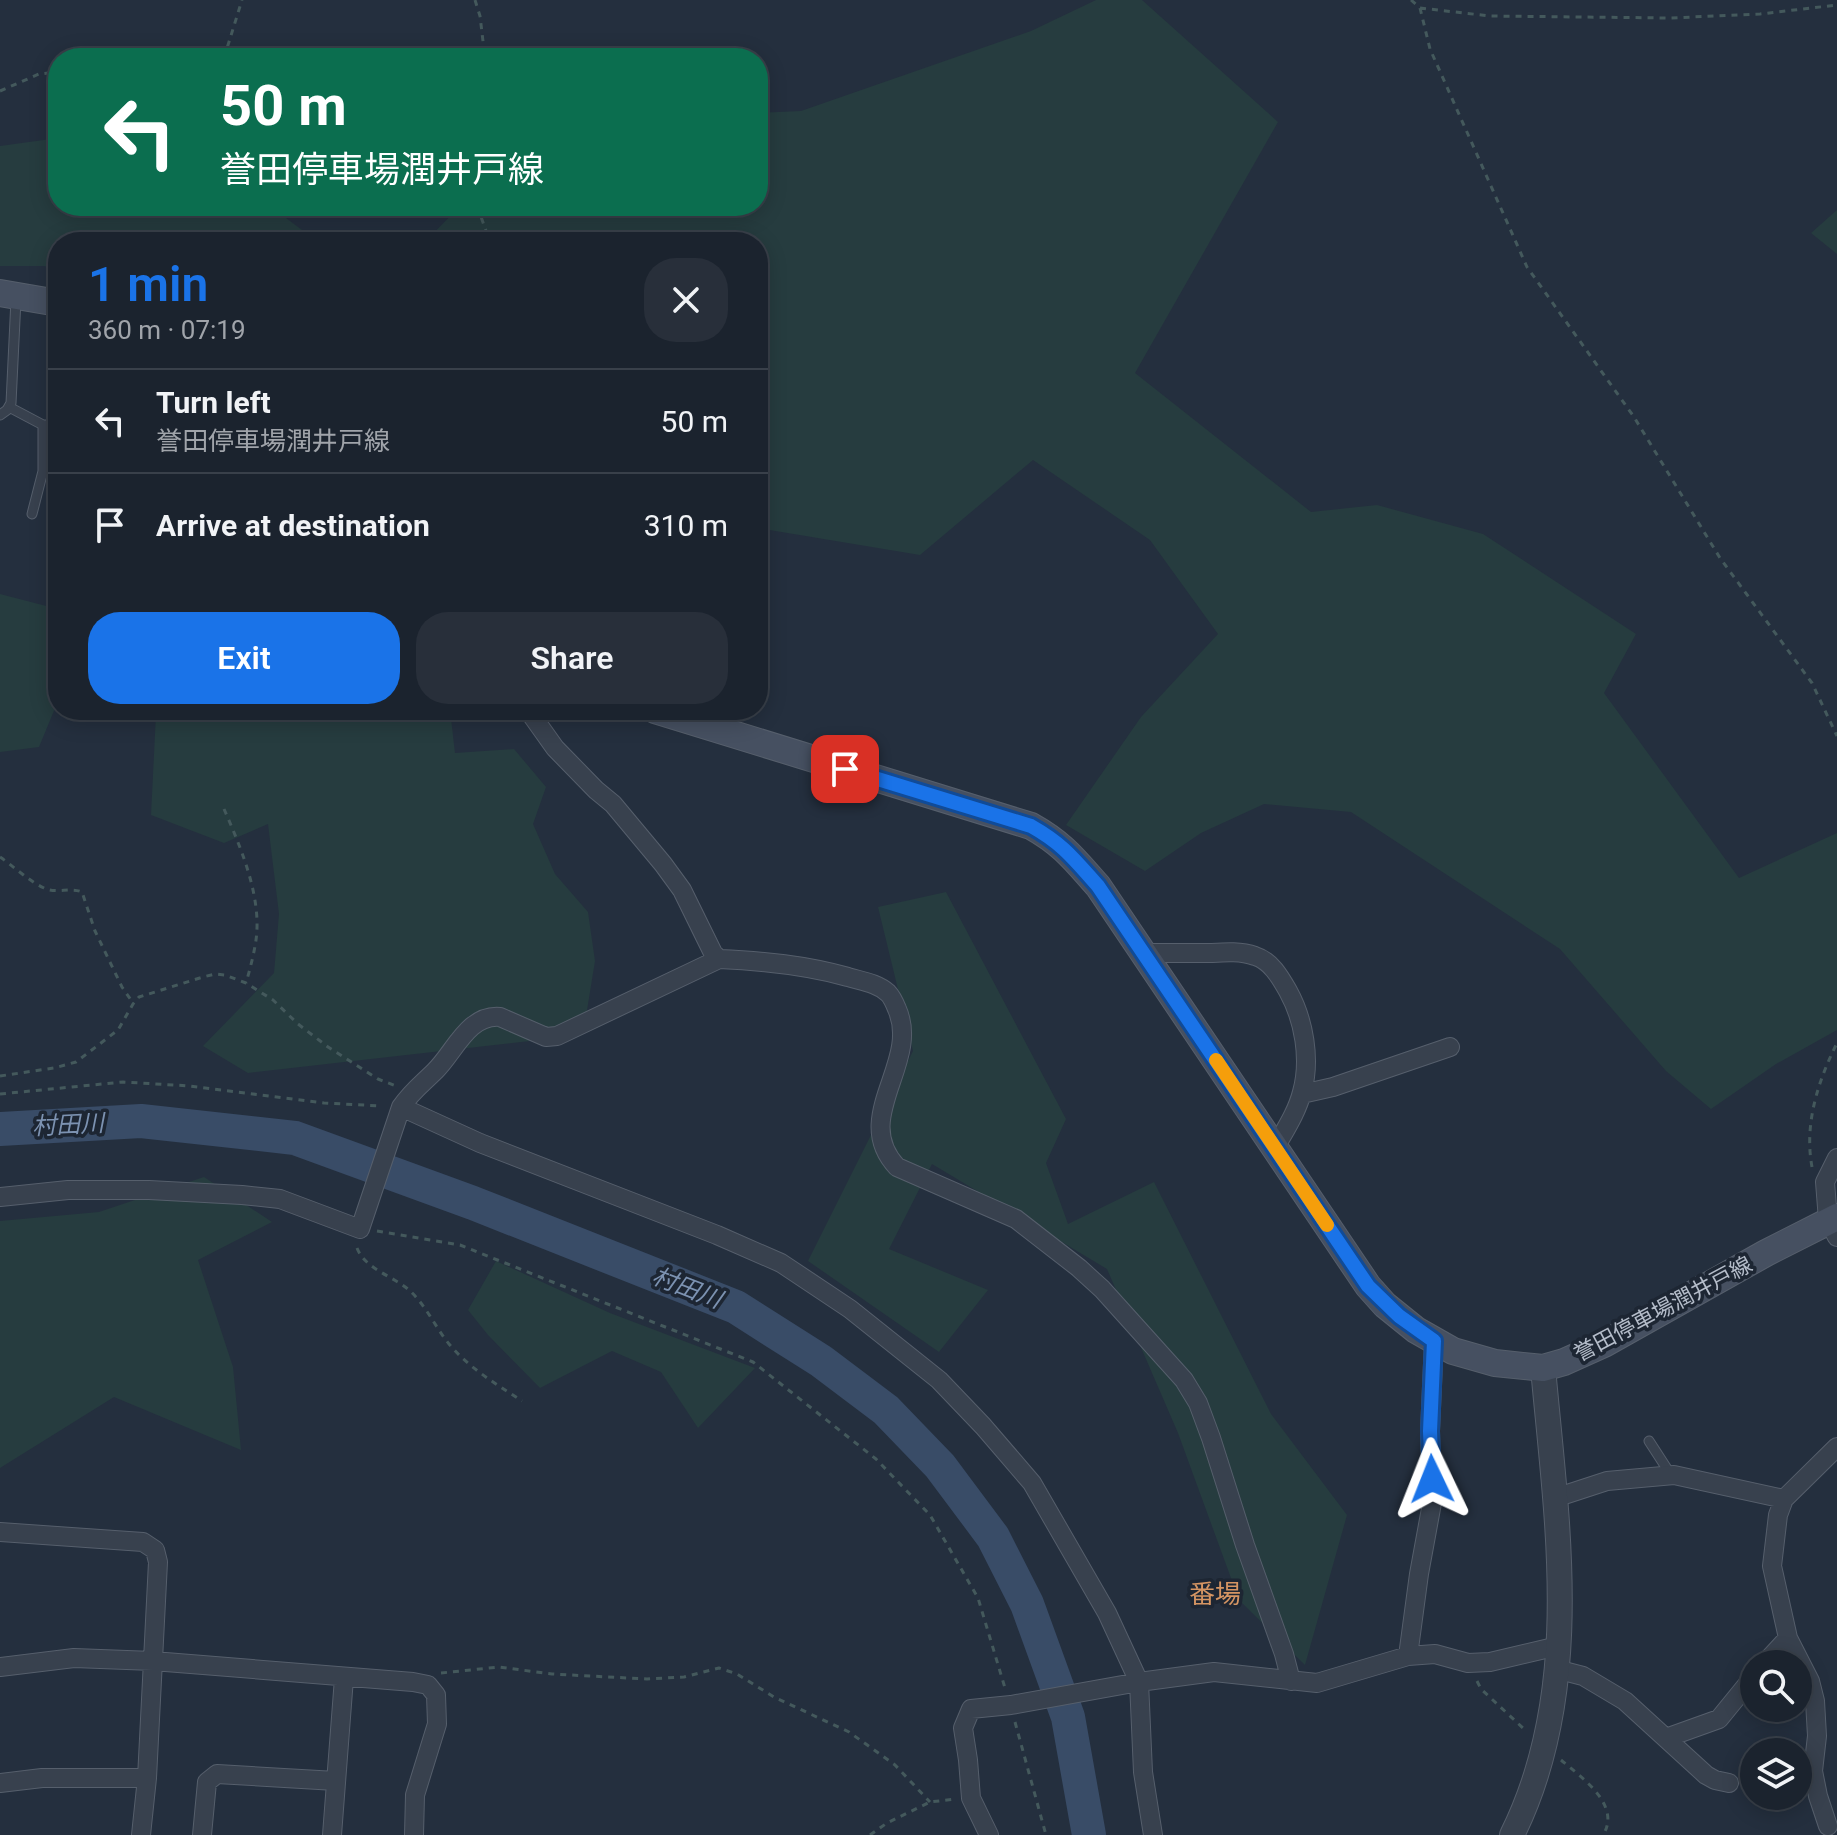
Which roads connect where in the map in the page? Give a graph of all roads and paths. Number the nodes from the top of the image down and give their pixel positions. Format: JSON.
{"nodes":[{"id":1,"x":242,"y":0,"type":"edge"},
{"id":2,"x":475,"y":0,"type":"edge"},
{"id":3,"x":1411,"y":0,"type":"edge"},
{"id":4,"x":1837,"y":5,"type":"edge"},
{"id":5,"x":1420,"y":8,"type":"junction"},
{"id":6,"x":227,"y":48,"type":"edge"},
{"id":7,"x":484,"y":48,"type":"edge"},
{"id":8,"x":48,"y":73,"type":"edge"},
{"id":9,"x":0,"y":91,"type":"edge"},
{"id":10,"x":8,"y":294,"type":"edge"},
{"id":11,"x":48,"y":301,"type":"edge"},
{"id":12,"x":9,"y":407,"type":"junction"},
{"id":13,"x":0,"y":415,"type":"edge"},
{"id":14,"x":43,"y":425,"type":"junction"},
{"id":15,"x":48,"y":425,"type":"edge"},
{"id":16,"x":32,"y":514,"type":"dead end"},
{"id":17,"x":535,"y":720,"type":"edge"},
{"id":18,"x":687,"y":720,"type":"edge"},
{"id":19,"x":1837,"y":736,"type":"edge"},
{"id":20,"x":224,"y":809,"type":"dead end"},
{"id":21,"x":0,"y":857,"type":"edge"},
{"id":22,"x":1143,"y":953,"type":"junction"},
{"id":23,"x":719,"y":959,"type":"junction"},
{"id":24,"x":246,"y":983,"type":"junction"},
{"id":25,"x":133,"y":1004,"type":"junction"},
{"id":26,"x":1837,"y":1043,"type":"edge"},
{"id":27,"x":1450,"y":1047,"type":"dead end"},
{"id":28,"x":0,"y":1076,"type":"edge"},
{"id":29,"x":0,"y":1094,"type":"edge"},
{"id":30,"x":1302,"y":1094,"type":"junction"},
{"id":31,"x":406,"y":1100,"type":"junction"},
{"id":32,"x":1275,"y":1148,"type":"junction"},
{"id":33,"x":1837,"y":1158,"type":"edge"},
{"id":34,"x":1825,"y":1182,"type":"junction"},
{"id":35,"x":0,"y":1197,"type":"edge"},
{"id":36,"x":1834,"y":1225,"type":"edge"},
{"id":37,"x":360,"y":1229,"type":"junction"},
{"id":38,"x":1434,"y":1341,"type":"junction"},
{"id":39,"x":1543,"y":1368,"type":"junction"},
{"id":40,"x":522,"y":1401,"type":"dead end"},
{"id":41,"x":1649,"y":1441,"type":"dead end"},
{"id":42,"x":1837,"y":1447,"type":"edge"},
{"id":43,"x":1671,"y":1475,"type":"junction"},
{"id":44,"x":1555,"y":1498,"type":"junction"},
{"id":45,"x":1784,"y":1499,"type":"junction"},
{"id":46,"x":0,"y":1532,"type":"edge"},
{"id":47,"x":1788,"y":1638,"type":"junction"},
{"id":48,"x":1777,"y":1650,"type":"edge"},
{"id":49,"x":1408,"y":1656,"type":"junction"},
{"id":50,"x":1557,"y":1657,"type":"junction"},
{"id":51,"x":153,"y":1661,"type":"junction"},
{"id":52,"x":1468,"y":1663,"type":"junction"},
{"id":53,"x":0,"y":1667,"type":"edge"},
{"id":54,"x":344,"y":1678,"type":"junction"},
{"id":55,"x":1291,"y":1681,"type":"junction"},
{"id":56,"x":413,"y":1682,"type":"junction"},
{"id":57,"x":1139,"y":1682,"type":"junction"},
{"id":58,"x":1740,"y":1693,"type":"edge"},
{"id":59,"x":1011,"y":1705,"type":"junction"},
{"id":60,"x":1666,"y":1738,"type":"junction"},
{"id":61,"x":1546,"y":1746,"type":"junction"},
{"id":62,"x":147,"y":1778,"type":"junction"},
{"id":63,"x":336,"y":1781,"type":"junction"},
{"id":64,"x":0,"y":1783,"type":"edge"},
{"id":65,"x":1729,"y":1783,"type":"dead end"},
{"id":66,"x":971,"y":1798,"type":"junction"},
{"id":67,"x":930,"y":1802,"type":"junction"},
{"id":68,"x":1828,"y":1831,"type":"edge"},
{"id":69,"x":141,"y":1835,"type":"edge"},
{"id":70,"x":202,"y":1835,"type":"edge"},
{"id":71,"x":332,"y":1835,"type":"edge"},
{"id":72,"x":414,"y":1835,"type":"edge"},
{"id":73,"x":870,"y":1835,"type":"edge"},
{"id":74,"x":989,"y":1835,"type":"edge"},
{"id":75,"x":1046,"y":1835,"type":"edge"},
{"id":76,"x":1153,"y":1835,"type":"edge"},
{"id":77,"x":1512,"y":1835,"type":"edge"},
{"id":78,"x":1603,"y":1835,"type":"edge"}],
"edges":[{"from":1,"to":6,"type":"path"},
{"from":2,"to":7,"type":"path"},
{"from":3,"to":5,"type":"path"},
{"from":4,"to":5,"type":"path"},
{"from":5,"to":19,"type":"path"},
{"from":8,"to":9,"type":"path"},
{"from":10,"to":11,"type":"main road"},
{"from":10,"to":12,"type":"lane"},
{"from":12,"to":13,"type":"lane"},
{"from":12,"to":14,"type":"lane"},
{"from":14,"to":15,"type":"lane"},
{"from":14,"to":16,"type":"lane"},
{"from":17,"to":23,"type":"street"},
{"from":18,"to":22,"type":"main road","name":"誉田停車場潤井戸線"},
{"from":20,"to":24,"type":"path"},
{"from":21,"to":25,"type":"path"},
{"from":22,"to":30,"type":"street"},
{"from":22,"to":32,"type":"main road","name":"誉田停車場潤井戸線"},
{"from":23,"to":31,"type":"street"},
{"from":23,"to":55,"type":"street"},
{"from":24,"to":25,"type":"path"},
{"from":24,"to":31,"type":"path"},
{"from":25,"to":28,"type":"path"},
{"from":26,"to":34,"type":"path"},
{"from":27,"to":30,"type":"street"},
{"from":29,"to":31,"type":"path"},
{"from":30,"to":32,"type":"street"},
{"from":31,"to":37,"type":"street"},
{"from":31,"to":57,"type":"street"},
{"from":32,"to":38,"type":"main road","name":"誉田停車場潤井戸線"},
{"from":33,"to":34,"type":"street"},
{"from":34,"to":36,"type":"street"},
{"from":35,"to":37,"type":"street"},
{"from":36,"to":39,"type":"main road","name":"誉田停車場潤井戸線"},
{"from":37,"to":40,"type":"path"},
{"from":37,"to":59,"type":"path"},
{"from":38,"to":39,"type":"main road","name":"誉田停車場潤井戸線"},
{"from":38,"to":49,"type":"street"},
{"from":39,"to":44,"type":"street"},
{"from":41,"to":43,"type":"lane"},
{"from":42,"to":45,"type":"street"},
{"from":43,"to":44,"type":"street"},
{"from":43,"to":45,"type":"street"},
{"from":44,"to":50,"type":"street"},
{"from":45,"to":47,"type":"street"},
{"from":46,"to":51,"type":"street"},
{"from":47,"to":48,"type":"street"},
{"from":47,"to":68,"type":"street"},
{"from":49,"to":52,"type":"street"},
{"from":49,"to":55,"type":"street"},
{"from":50,"to":52,"type":"street"},
{"from":50,"to":60,"type":"street"},
{"from":50,"to":61,"type":"street"},
{"from":51,"to":53,"type":"street"},
{"from":51,"to":54,"type":"street"},
{"from":51,"to":62,"type":"street"},
{"from":52,"to":61,"type":"path"},
{"from":54,"to":56,"type":"street"},
{"from":54,"to":63,"type":"street"},
{"from":55,"to":57,"type":"street"},
{"from":56,"to":67,"type":"path"},
{"from":56,"to":72,"type":"street"},
{"from":57,"to":59,"type":"street"},
{"from":57,"to":76,"type":"street"},
{"from":58,"to":60,"type":"street"},
{"from":59,"to":66,"type":"street"},
{"from":59,"to":75,"type":"path"},
{"from":60,"to":65,"type":"street"},
{"from":61,"to":77,"type":"street"},
{"from":61,"to":78,"type":"path"},
{"from":62,"to":64,"type":"street"},
{"from":62,"to":69,"type":"street"},
{"from":63,"to":70,"type":"street"},
{"from":63,"to":71,"type":"street"},
{"from":66,"to":67,"type":"path"},
{"from":66,"to":74,"type":"street"},
{"from":67,"to":73,"type":"path"}]}
